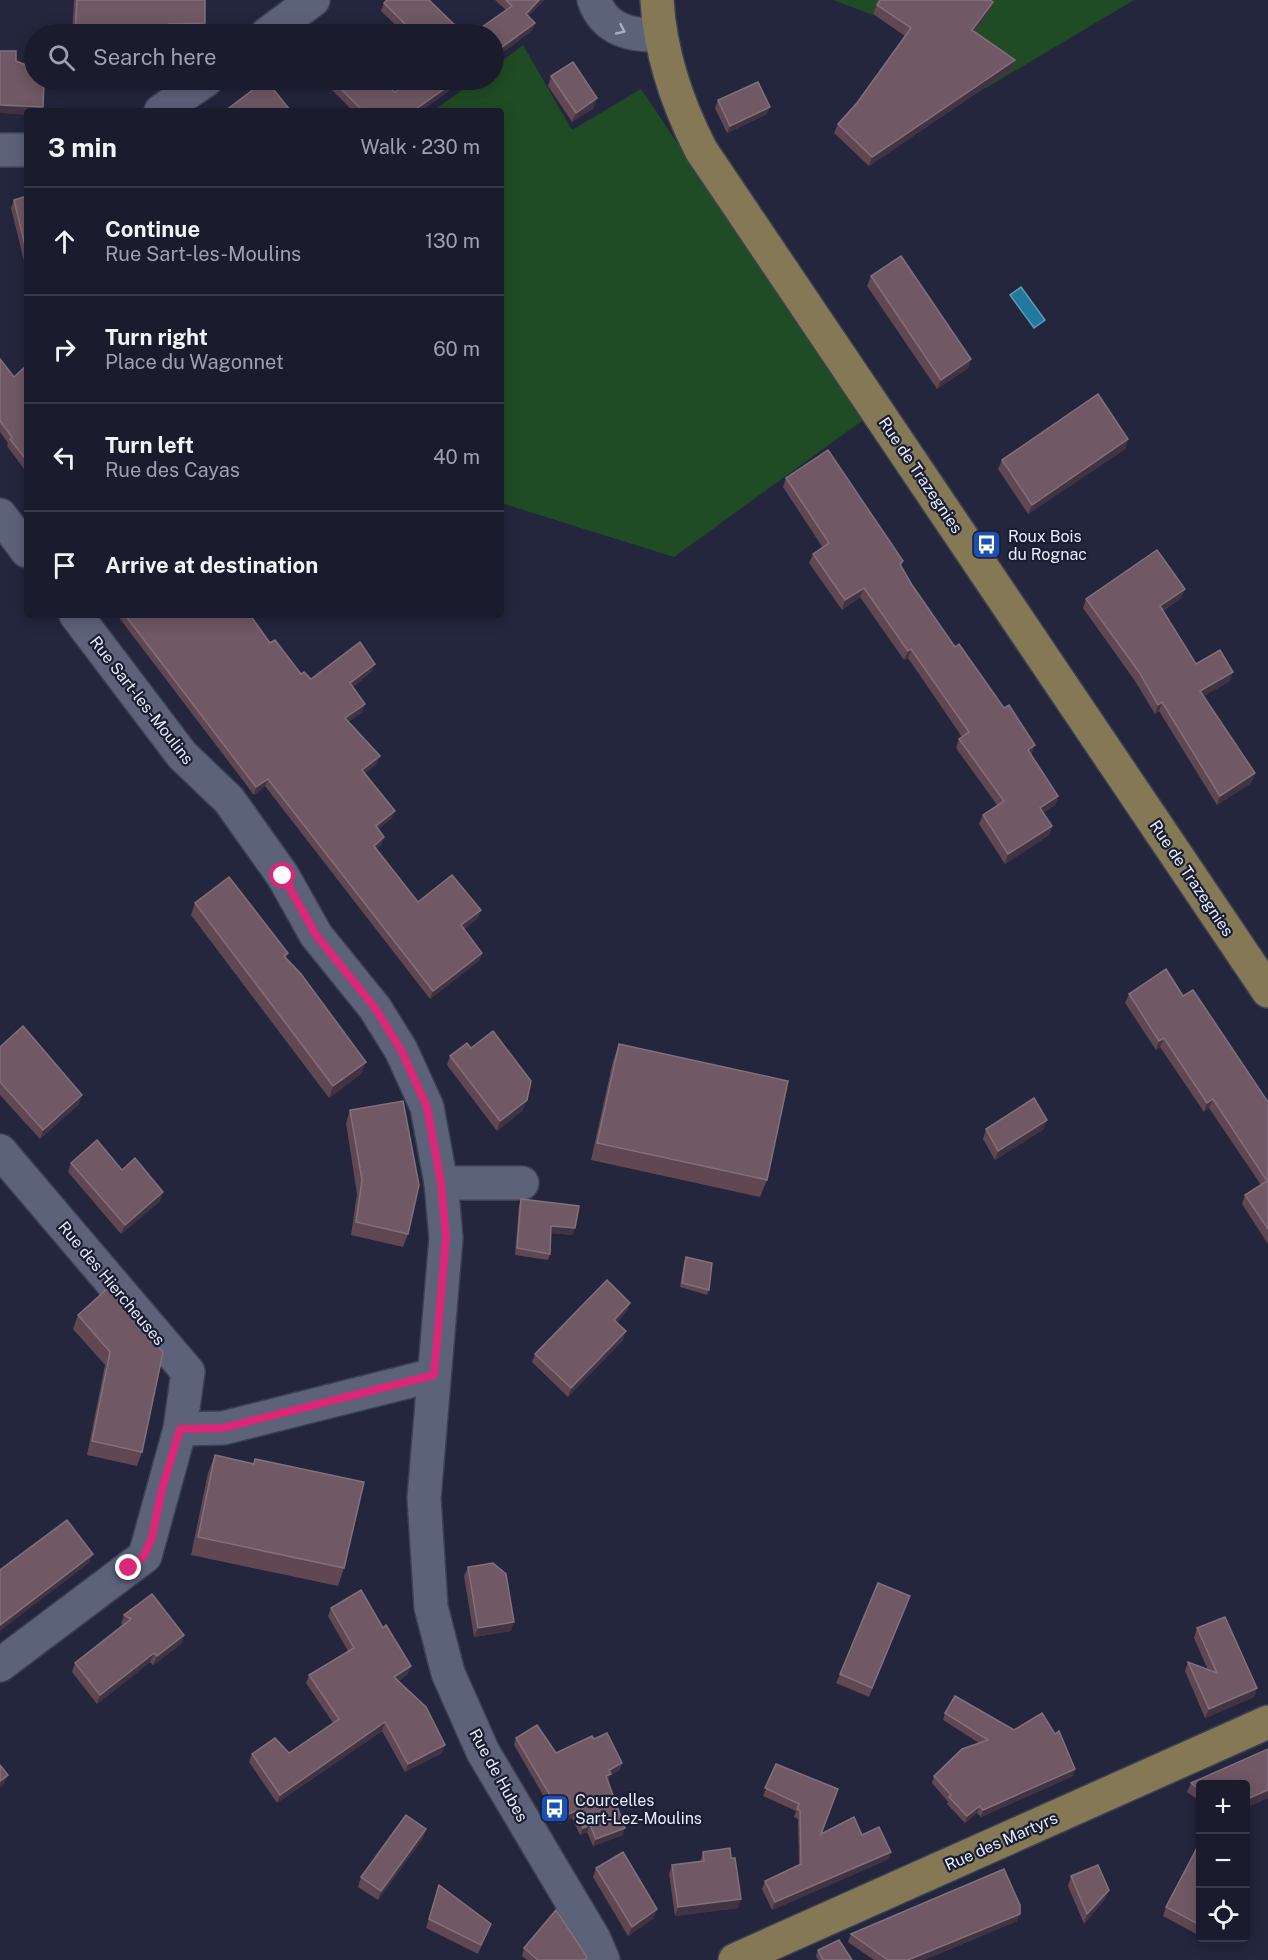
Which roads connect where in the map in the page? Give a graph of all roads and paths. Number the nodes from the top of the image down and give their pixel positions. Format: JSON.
{"nodes":[{"id":1,"x":313,"y":0,"type":"edge"},
{"id":2,"x":594,"y":0,"type":"edge"},
{"id":3,"x":657,"y":0,"type":"edge"},
{"id":4,"x":281,"y":24,"type":"edge"},
{"id":5,"x":661,"y":35,"type":"junction"},
{"id":6,"x":191,"y":90,"type":"edge"},
{"id":7,"x":165,"y":108,"type":"edge"},
{"id":8,"x":0,"y":150,"type":"edge"},
{"id":9,"x":24,"y":150,"type":"edge"},
{"id":10,"x":0,"y":515,"type":"edge"},
{"id":11,"x":24,"y":546,"type":"edge"},
{"id":12,"x":78,"y":618,"type":"edge"},
{"id":13,"x":1268,"y":991,"type":"edge"},
{"id":14,"x":0,"y":1151,"type":"edge"},
{"id":15,"x":441,"y":1183,"type":"junction"},
{"id":16,"x":522,"y":1184,"type":"dead end"},
{"id":17,"x":434,"y":1375,"type":"junction"},
{"id":18,"x":180,"y":1429,"type":"junction"},
{"id":19,"x":425,"y":1541,"type":"joint"},
{"id":20,"x":0,"y":1665,"type":"edge"},
{"id":21,"x":1268,"y":1722,"type":"edge"},
{"id":22,"x":603,"y":1960,"type":"edge"},
{"id":23,"x":735,"y":1960,"type":"edge"}],
"edges":[{"from":1,"to":4,"type":"street"},
{"from":2,"to":5,"type":"street","one_way":true},
{"from":3,"to":5,"type":"main road","name":"Rue de Trazegnies"},
{"from":5,"to":13,"type":"main road","name":"Rue de Trazegnies"},
{"from":6,"to":7,"type":"street"},
{"from":8,"to":9,"type":"street"},
{"from":10,"to":11,"type":"street"},
{"from":12,"to":15,"type":"street","name":"Rue Sart-les-Moulins"},
{"from":14,"to":18,"type":"street","name":"Rue des Hiercheuses"},
{"from":15,"to":16,"type":"street"},
{"from":15,"to":17,"type":"street","name":"Rue Sart-les-Moulins"},
{"from":17,"to":18,"type":"street"},
{"from":17,"to":19,"type":"street","name":"Rue Sart-les-Moulins"},
{"from":18,"to":20,"type":"street","name":"Rue des Hiercheuses"},
{"from":19,"to":22,"type":"street","name":"Rue de Hubes"},
{"from":21,"to":23,"type":"main road","name":"Rue des Martyrs"}]}
